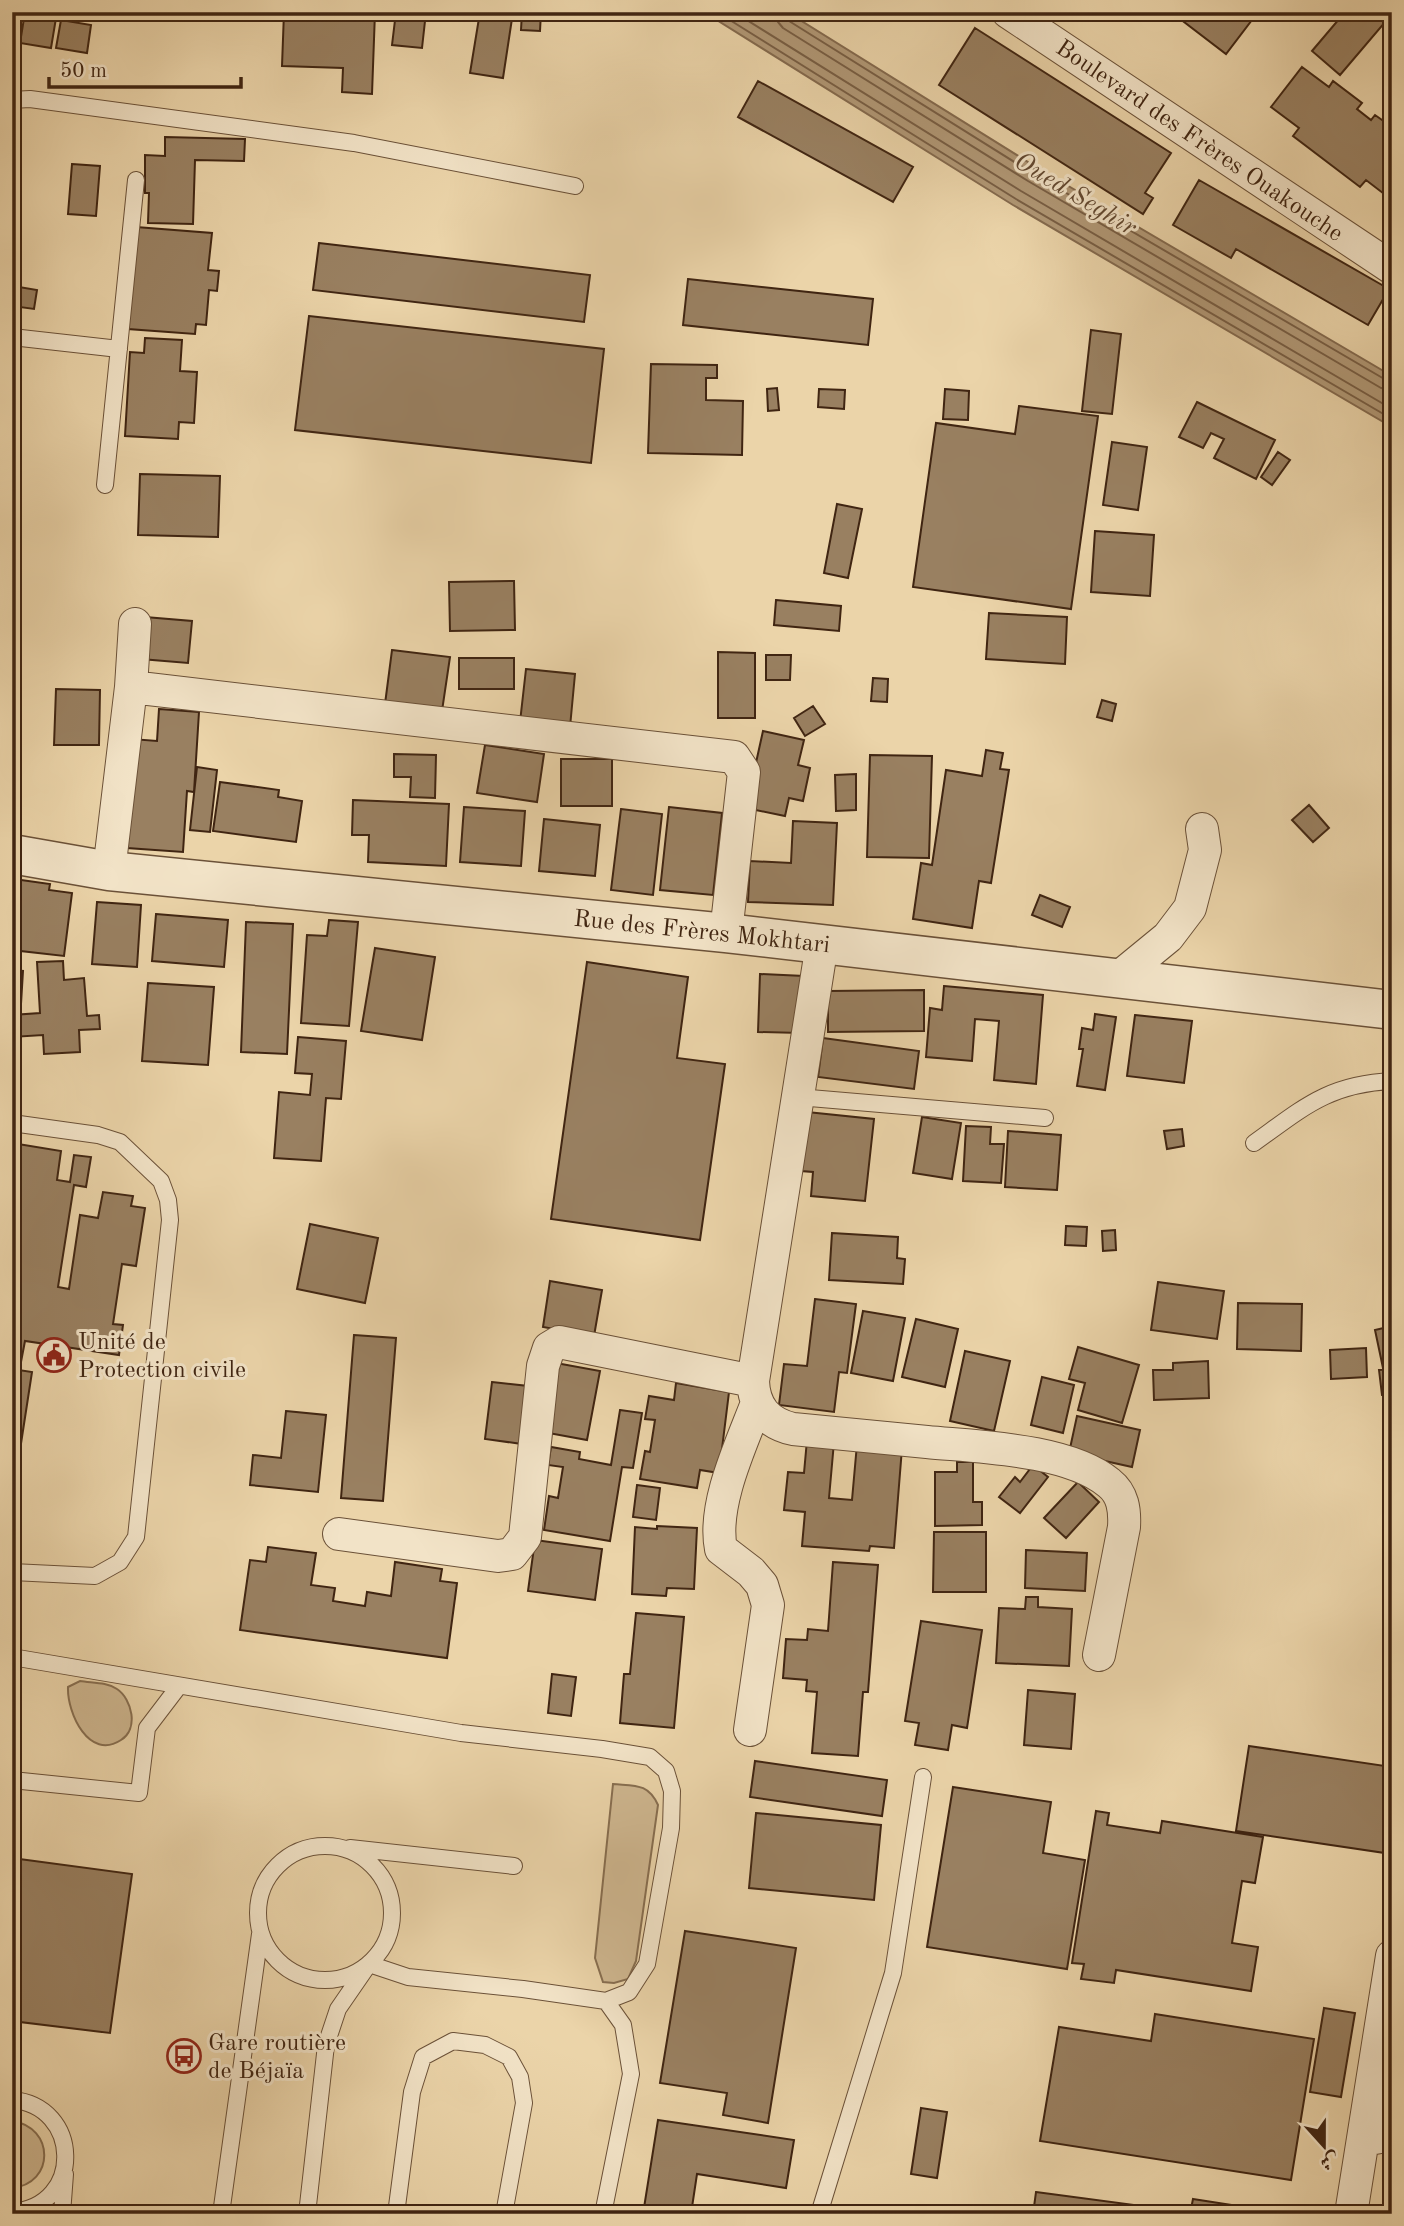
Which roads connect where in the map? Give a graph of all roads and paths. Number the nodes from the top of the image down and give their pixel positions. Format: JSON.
{"nodes":[{"id":1,"x":1013,"y":13,"type":"edge"},
{"id":2,"x":12,"y":100,"type":"edge"},
{"id":3,"x":136,"y":180,"type":"dead end"},
{"id":4,"x":575,"y":186,"type":"dead end"},
{"id":5,"x":1392,"y":268,"type":"edge"},
{"id":6,"x":12,"y":337,"type":"edge"},
{"id":7,"x":119,"y":349,"type":"junction"},
{"id":8,"x":105,"y":485,"type":"dead end"},
{"id":9,"x":135,"y":624,"type":"dead end"},
{"id":10,"x":131,"y":687,"type":"junction"},
{"id":11,"x":1202,"y":829,"type":"dead end"},
{"id":12,"x":12,"y":854,"type":"edge"},
{"id":13,"x":109,"y":871,"type":"junction"},
{"id":14,"x":726,"y":933,"type":"junction"},
{"id":15,"x":822,"y":944,"type":"junction"},
{"id":16,"x":1118,"y":978,"type":"junction"},
{"id":17,"x":1392,"y":1010,"type":"edge"},
{"id":18,"x":1392,"y":1082,"type":"edge"},
{"id":19,"x":798,"y":1097,"type":"junction"},
{"id":20,"x":1045,"y":1118,"type":"dead end"},
{"id":21,"x":12,"y":1123,"type":"edge"},
{"id":22,"x":1254,"y":1143,"type":"dead end"},
{"id":23,"x":755,"y":1392,"type":"junction"},
{"id":24,"x":339,"y":1534,"type":"dead end"},
{"id":25,"x":12,"y":1572,"type":"edge"},
{"id":26,"x":1099,"y":1655,"type":"dead end"},
{"id":27,"x":12,"y":1657,"type":"edge"},
{"id":28,"x":179,"y":1685,"type":"junction"},
{"id":29,"x":750,"y":1730,"type":"dead end"},
{"id":30,"x":923,"y":1777,"type":"dead end"},
{"id":31,"x":12,"y":1780,"type":"edge"},
{"id":32,"x":341,"y":1847,"type":"junction"},
{"id":33,"x":514,"y":1866,"type":"dead end"},
{"id":34,"x":260,"y":1934,"type":"junction"},
{"id":35,"x":1392,"y":1956,"type":"edge"},
{"id":36,"x":369,"y":1964,"type":"junction"},
{"id":37,"x":606,"y":2001,"type":"junction"},
{"id":38,"x":12,"y":2101,"type":"edge"},
{"id":39,"x":1377,"y":2138,"type":"edge"},
{"id":40,"x":65,"y":2173,"type":"junction"},
{"id":41,"x":12,"y":2212,"type":"edge"},
{"id":42,"x":62,"y":2214,"type":"edge"},
{"id":43,"x":221,"y":2214,"type":"edge"},
{"id":44,"x":307,"y":2214,"type":"edge"},
{"id":45,"x":396,"y":2214,"type":"edge"},
{"id":46,"x":505,"y":2214,"type":"edge"},
{"id":47,"x":603,"y":2214,"type":"edge"},
{"id":48,"x":819,"y":2214,"type":"edge"},
{"id":49,"x":1351,"y":2214,"type":"edge"}],
"edges":[{"from":1,"to":5,"type":"street","name":"Boulevard des Frères Ouakouche"},
{"from":2,"to":4,"type":"lane"},
{"from":3,"to":7,"type":"lane"},
{"from":6,"to":7,"type":"lane"},
{"from":7,"to":8,"type":"lane"},
{"from":9,"to":10,"type":"street"},
{"from":10,"to":13,"type":"street"},
{"from":10,"to":14,"type":"street"},
{"from":11,"to":16,"type":"street"},
{"from":12,"to":13,"type":"street","name":"Rue des Frères Mokhtari"},
{"from":13,"to":14,"type":"street","name":"Rue des Frères Mokhtari"},
{"from":14,"to":15,"type":"street","name":"Rue des Frères Mokhtari"},
{"from":15,"to":16,"type":"street","name":"Rue des Frères Mokhtari"},
{"from":15,"to":19,"type":"street"},
{"from":16,"to":17,"type":"street","name":"Rue des Frères Mokhtari"},
{"from":18,"to":22,"type":"lane"},
{"from":19,"to":20,"type":"lane"},
{"from":19,"to":23,"type":"street"},
{"from":21,"to":25,"type":"lane"},
{"from":23,"to":24,"type":"street"},
{"from":23,"to":26,"type":"street"},
{"from":23,"to":29,"type":"street"},
{"from":27,"to":28,"type":"lane"},
{"from":28,"to":31,"type":"lane"},
{"from":28,"to":37,"type":"lane"},
{"from":30,"to":48,"type":"lane"},
{"from":32,"to":33,"type":"lane"},
{"from":32,"to":34,"type":"lane"},
{"from":32,"to":36,"type":"lane"},
{"from":34,"to":36,"type":"lane"},
{"from":34,"to":43,"type":"lane"},
{"from":35,"to":39,"type":"street"},
{"from":36,"to":37,"type":"lane"},
{"from":36,"to":44,"type":"lane"},
{"from":37,"to":47,"type":"lane"},
{"from":38,"to":40,"type":"lane"},
{"from":39,"to":49,"type":"street"},
{"from":40,"to":41,"type":"lane"},
{"from":40,"to":42,"type":"lane"},
{"from":45,"to":46,"type":"lane"}]}
